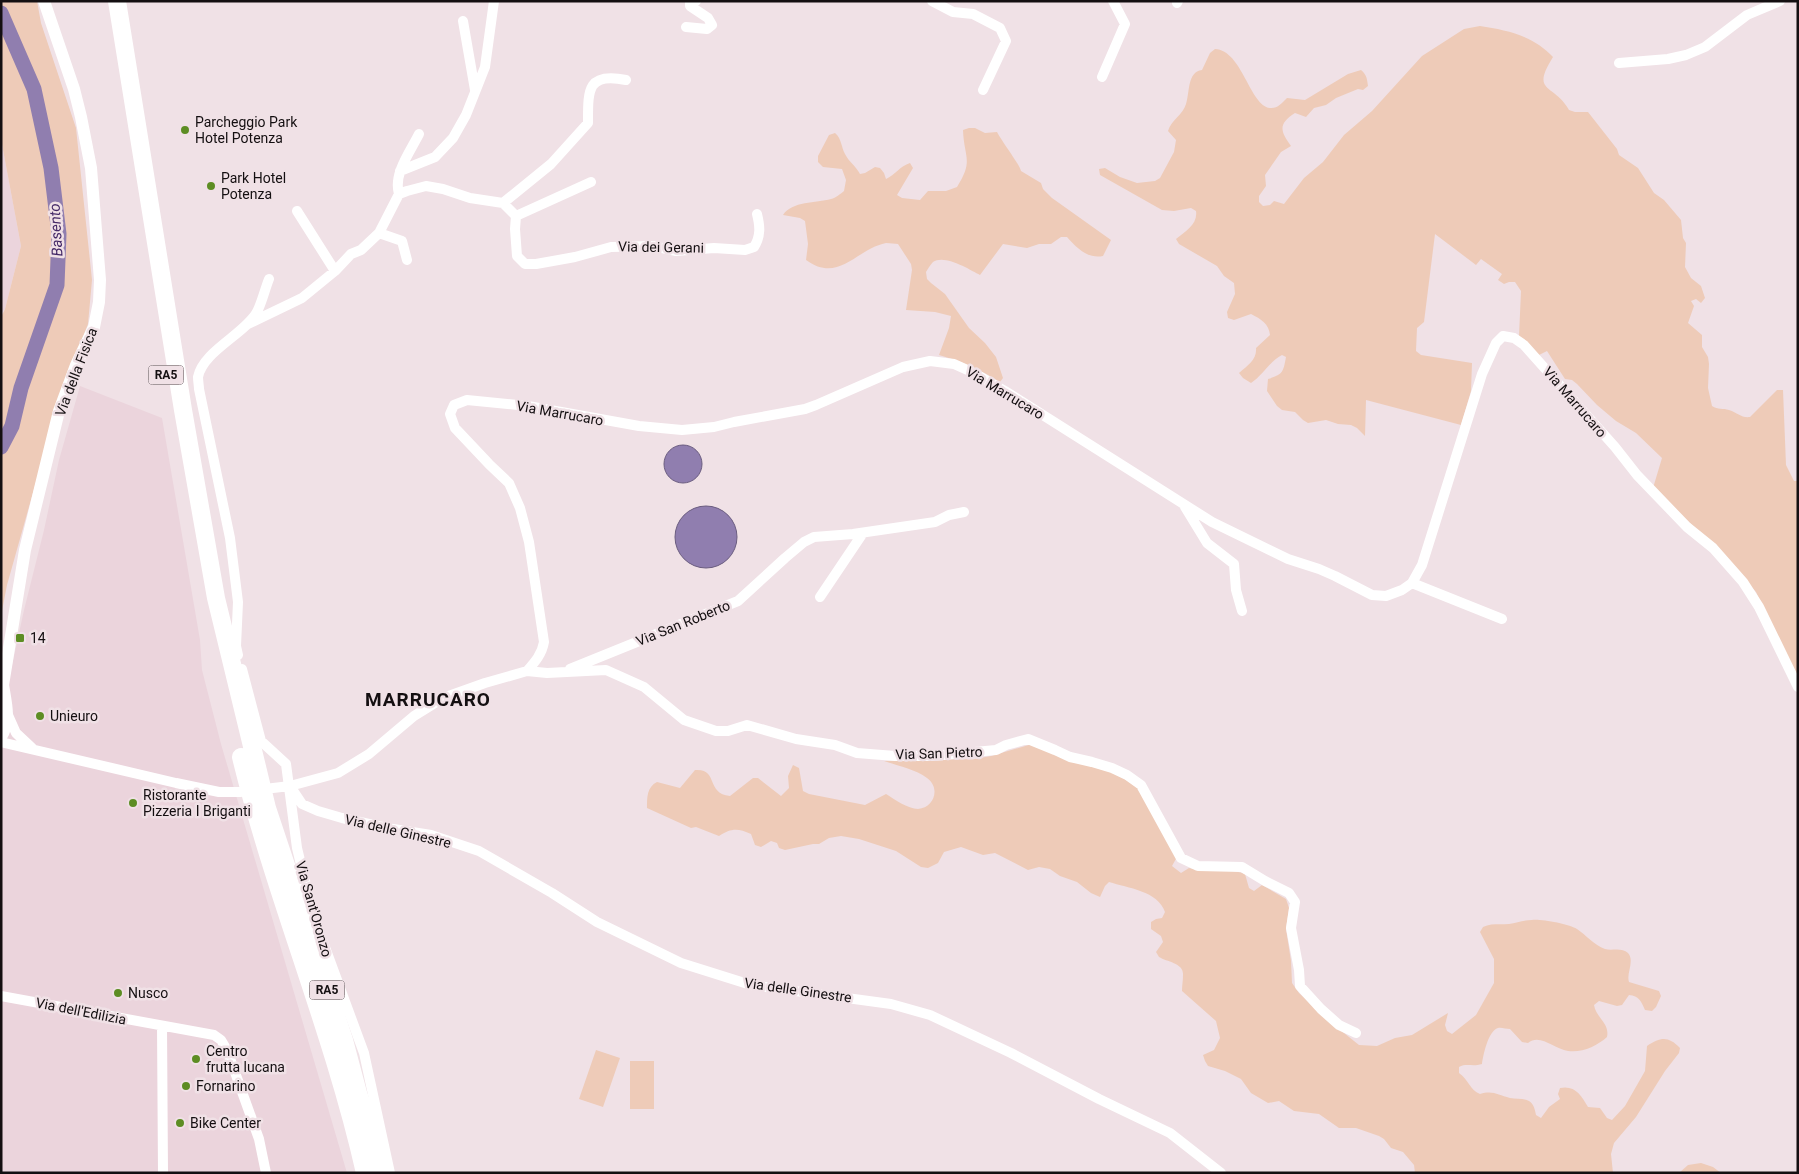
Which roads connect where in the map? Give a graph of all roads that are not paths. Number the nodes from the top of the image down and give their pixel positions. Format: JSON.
{"nodes":[{"id":1,"x":44,"y":1,"type":"edge"},
{"id":2,"x":106,"y":1,"type":"edge"},
{"id":3,"x":117,"y":1,"type":"edge"},
{"id":4,"x":494,"y":1,"type":"edge"},
{"id":5,"x":696,"y":1,"type":"edge"},
{"id":6,"x":932,"y":1,"type":"edge"},
{"id":7,"x":1114,"y":1,"type":"edge"},
{"id":8,"x":1780,"y":1,"type":"edge"},
{"id":9,"x":463,"y":21,"type":"dead end"},
{"id":10,"x":686,"y":27,"type":"dead end"},
{"id":11,"x":1619,"y":63,"type":"dead end"},
{"id":12,"x":1102,"y":77,"type":"dead end"},
{"id":13,"x":626,"y":80,"type":"dead end"},
{"id":14,"x":983,"y":90,"type":"dead end"},
{"id":15,"x":475,"y":91,"type":"junction"},
{"id":16,"x":419,"y":134,"type":"dead end"},
{"id":17,"x":400,"y":171,"type":"junction"},
{"id":18,"x":591,"y":182,"type":"dead end"},
{"id":19,"x":399,"y":194,"type":"junction"},
{"id":20,"x":504,"y":203,"type":"junction"},
{"id":21,"x":297,"y":211,"type":"dead end"},
{"id":22,"x":757,"y":214,"type":"dead end"},
{"id":23,"x":516,"y":216,"type":"junction"},
{"id":24,"x":379,"y":233,"type":"junction"},
{"id":25,"x":407,"y":260,"type":"dead end"},
{"id":26,"x":335,"y":271,"type":"junction"},
{"id":27,"x":269,"y":279,"type":"dead end"},
{"id":28,"x":245,"y":326,"type":"junction"},
{"id":29,"x":1183,"y":504,"type":"junction"},
{"id":30,"x":964,"y":512,"type":"dead end"},
{"id":31,"x":863,"y":533,"type":"junction"},
{"id":32,"x":1412,"y":583,"type":"junction"},
{"id":33,"x":820,"y":597,"type":"dead end"},
{"id":34,"x":1242,"y":611,"type":"dead end"},
{"id":35,"x":1502,"y":619,"type":"dead end"},
{"id":36,"x":527,"y":671,"type":"junction"},
{"id":37,"x":562,"y":672,"type":"junction"},
{"id":38,"x":1798,"y":687,"type":"edge"},
{"id":39,"x":2,"y":691,"type":"edge"},
{"id":40,"x":8,"y":715,"type":"junction"},
{"id":41,"x":1,"y":737,"type":"edge"},
{"id":42,"x":1,"y":742,"type":"edge"},
{"id":43,"x":244,"y":746,"type":"junction"},
{"id":44,"x":33,"y":749,"type":"junction"},
{"id":45,"x":290,"y":786,"type":"junction"},
{"id":46,"x":260,"y":810,"type":"junction"},
{"id":47,"x":1,"y":996,"type":"edge"},
{"id":48,"x":162,"y":1026,"type":"junction"},
{"id":49,"x":1356,"y":1033,"type":"dead end"},
{"id":50,"x":266,"y":1170,"type":"edge"},
{"id":51,"x":163,"y":1173,"type":"edge"},
{"id":52,"x":364,"y":1173,"type":"edge"},
{"id":53,"x":381,"y":1173,"type":"edge"},
{"id":54,"x":390,"y":1173,"type":"edge"},
{"id":55,"x":1221,"y":1173,"type":"edge"}],
"edges":[{"from":1,"to":39,"type":"street","name":"Via della Fisica"},
{"from":2,"to":43,"type":"highway","number":"RA5"},
{"from":3,"to":43,"type":"highway","number":"RA5"},
{"from":4,"to":15,"type":"street"},
{"from":5,"to":10,"type":"street"},
{"from":6,"to":14,"type":"street"},
{"from":7,"to":12,"type":"street"},
{"from":8,"to":11,"type":"street"},
{"from":9,"to":15,"type":"street"},
{"from":13,"to":20,"type":"street"},
{"from":15,"to":17,"type":"street"},
{"from":16,"to":17,"type":"street"},
{"from":17,"to":19,"type":"street"},
{"from":18,"to":23,"type":"street"},
{"from":19,"to":20,"type":"street"},
{"from":19,"to":24,"type":"street"},
{"from":20,"to":23,"type":"street"},
{"from":21,"to":26,"type":"street"},
{"from":22,"to":23,"type":"street","name":"Via dei Gerani"},
{"from":24,"to":25,"type":"street"},
{"from":24,"to":26,"type":"street"},
{"from":26,"to":28,"type":"street"},
{"from":27,"to":28,"type":"street"},
{"from":28,"to":45,"type":"street","name":"Via Sant'Oronzo"},
{"from":29,"to":32,"type":"street","name":"Via Marrucaro"},
{"from":29,"to":34,"type":"street","name":"Via Marrucaro"},
{"from":29,"to":36,"type":"street","name":"Via Marrucaro"},
{"from":30,"to":31,"type":"street","name":"Via San Roberto"},
{"from":31,"to":33,"type":"street"},
{"from":31,"to":37,"type":"street","name":"Via San Roberto"},
{"from":32,"to":35,"type":"street"},
{"from":32,"to":38,"type":"street","name":"Via Marrucaro"},
{"from":36,"to":37,"type":"street","name":"Via San Pietro"},
{"from":36,"to":45,"type":"street"},
{"from":37,"to":49,"type":"street","name":"Via San Pietro"},
{"from":39,"to":40,"type":"street","name":"Via della Fisica"},
{"from":40,"to":41,"type":"street","name":"Via della Fisica"},
{"from":40,"to":44,"type":"street"},
{"from":42,"to":44,"type":"street"},
{"from":43,"to":46,"type":"highway","number":"RA5"},
{"from":44,"to":45,"type":"street"},
{"from":45,"to":54,"type":"street","name":"Via Sant'Oronzo"},
{"from":45,"to":55,"type":"street","name":"Via delle Ginestre"},
{"from":46,"to":52,"type":"highway","number":"RA5"},
{"from":46,"to":53,"type":"highway","number":"RA5"},
{"from":47,"to":48,"type":"street","name":"Via dell'Edilizia"},
{"from":48,"to":50,"type":"street","name":"Via dell'Edilizia"},
{"from":48,"to":51,"type":"street"}]}
